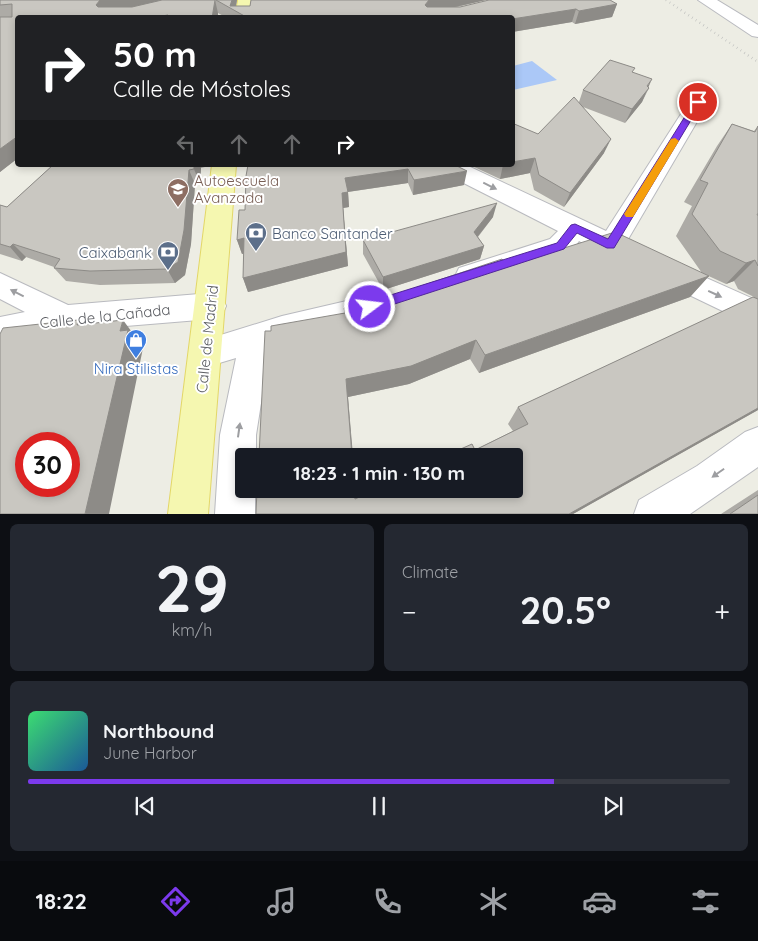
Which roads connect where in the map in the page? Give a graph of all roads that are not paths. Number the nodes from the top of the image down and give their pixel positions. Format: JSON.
{"nodes":[{"id":1,"x":246,"y":0,"type":"edge"},
{"id":2,"x":706,"y":0,"type":"edge"},
{"id":3,"x":751,"y":10,"type":"dead end"},
{"id":4,"x":728,"y":14,"type":"junction"},
{"id":5,"x":243,"y":15,"type":"edge"},
{"id":6,"x":758,"y":32,"type":"edge"},
{"id":7,"x":698,"y":102,"type":"dead end"},
{"id":8,"x":224,"y":167,"type":"edge"},
{"id":9,"x":450,"y":167,"type":"edge"},
{"id":10,"x":575,"y":228,"type":"junction"},
{"id":11,"x":610,"y":245,"type":"junction"},
{"id":12,"x":0,"y":285,"type":"edge"},
{"id":13,"x":442,"y":285,"type":"edge"},
{"id":14,"x":406,"y":297,"type":"edge"},
{"id":15,"x":211,"y":306,"type":"junction"},
{"id":16,"x":758,"y":315,"type":"edge"},
{"id":17,"x":65,"y":318,"type":"junction"},
{"id":18,"x":0,"y":330,"type":"edge"},
{"id":19,"x":256,"y":337,"type":"junction"},
{"id":20,"x":206,"y":353,"type":"junction"},
{"id":21,"x":758,"y":445,"type":"edge"},
{"id":22,"x":188,"y":514,"type":"edge"},
{"id":23,"x":235,"y":514,"type":"edge"},
{"id":24,"x":652,"y":514,"type":"edge"}],
"edges":[{"from":1,"to":5,"type":"main road"},
{"from":2,"to":4,"type":"street"},
{"from":3,"to":4,"type":"street"},
{"from":4,"to":6,"type":"street"},
{"from":7,"to":11,"type":"street"},
{"from":8,"to":15,"type":"main road","name":"Calle de Madrid"},
{"from":9,"to":10,"type":"street","one_way":true},
{"from":10,"to":11,"type":"street"},
{"from":10,"to":13,"type":"street"},
{"from":11,"to":16,"type":"street","one_way":true},
{"from":17,"to":12,"type":"street","one_way":true},
{"from":14,"to":19,"type":"street"},
{"from":15,"to":17,"type":"street","name":"Calle de la Cañada"},
{"from":15,"to":20,"type":"main road","name":"Calle de Madrid"},
{"from":17,"to":18,"type":"street","name":"Calle de la Cañada"},
{"from":19,"to":20,"type":"street"},
{"from":23,"to":19,"type":"street","one_way":true},
{"from":20,"to":22,"type":"main road","name":"Calle de Madrid"},
{"from":21,"to":24,"type":"street","one_way":true}]}
